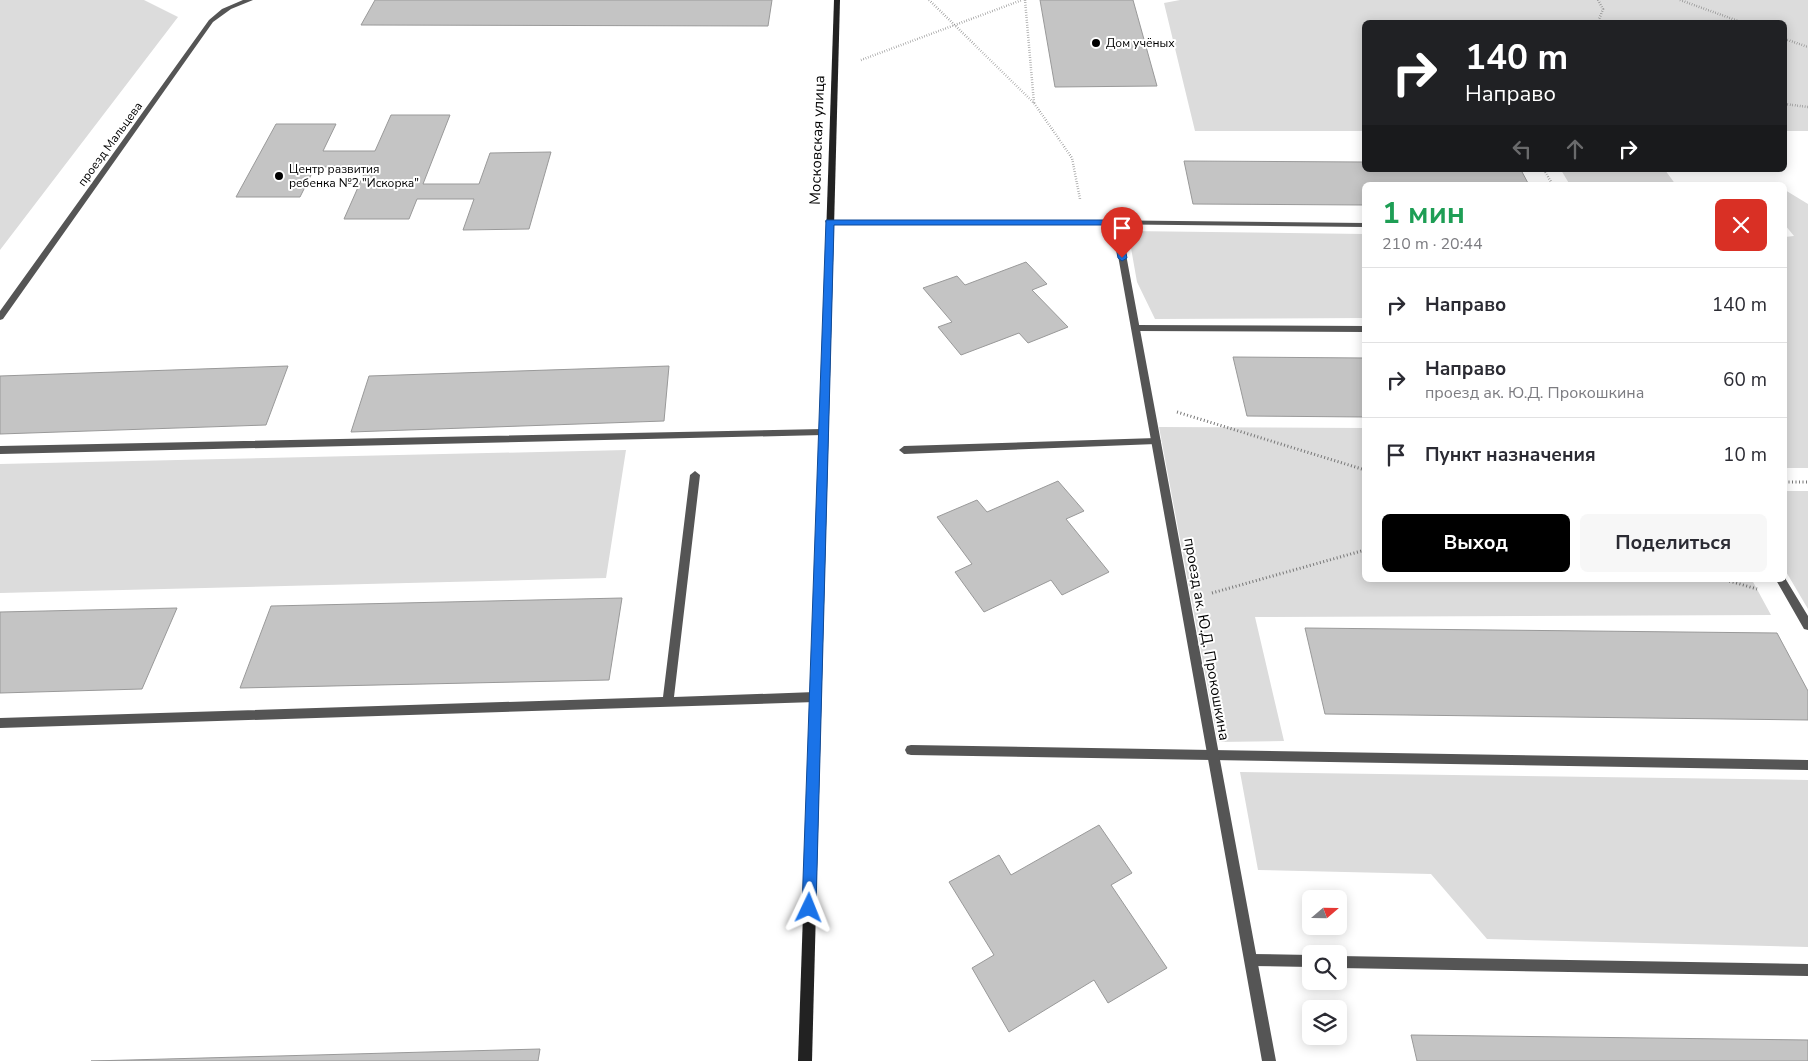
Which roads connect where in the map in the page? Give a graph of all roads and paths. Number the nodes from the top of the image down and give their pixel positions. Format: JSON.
{"nodes":[{"id":1,"x":250,"y":0,"type":"edge"},
{"id":2,"x":837,"y":0,"type":"edge"},
{"id":3,"x":929,"y":0,"type":"edge"},
{"id":4,"x":1024,"y":0,"type":"edge"},
{"id":5,"x":1598,"y":0,"type":"edge"},
{"id":6,"x":1680,"y":0,"type":"edge"},
{"id":7,"x":1599,"y":20,"type":"edge"},
{"id":8,"x":1735,"y":20,"type":"edge"},
{"id":9,"x":955,"y":25,"type":"junction"},
{"id":10,"x":1787,"y":40,"type":"edge"},
{"id":11,"x":1808,"y":47,"type":"edge"},
{"id":12,"x":834,"y":70,"type":"junction"},
{"id":13,"x":1034,"y":103,"type":"junction"},
{"id":14,"x":1787,"y":104,"type":"edge"},
{"id":15,"x":1808,"y":107,"type":"edge"},
{"id":16,"x":830,"y":222,"type":"junction"},
{"id":17,"x":1084,"y":222,"type":"junction"},
{"id":18,"x":1116,"y":222,"type":"junction"},
{"id":19,"x":1362,"y":225,"type":"edge"},
{"id":20,"x":0,"y":317,"type":"edge"},
{"id":21,"x":1135,"y":328,"type":"junction"},
{"id":22,"x":1362,"y":329,"type":"edge"},
{"id":23,"x":1149,"y":404,"type":"junction"},
{"id":24,"x":823,"y":432,"type":"junction"},
{"id":25,"x":1156,"y":440,"type":"junction"},
{"id":26,"x":0,"y":450,"type":"edge"},
{"id":27,"x":904,"y":450,"type":"dead end"},
{"id":28,"x":1362,"y":469,"type":"edge"},
{"id":29,"x":695,"y":475,"type":"dead end"},
{"id":30,"x":1787,"y":482,"type":"edge"},
{"id":31,"x":1808,"y":482,"type":"edge"},
{"id":32,"x":1362,"y":551,"type":"edge"},
{"id":33,"x":1782,"y":582,"type":"edge"},
{"id":34,"x":1184,"y":599,"type":"junction"},
{"id":35,"x":1808,"y":626,"type":"edge"},
{"id":36,"x":815,"y":697,"type":"junction"},
{"id":37,"x":668,"y":702,"type":"junction"},
{"id":38,"x":0,"y":723,"type":"edge"},
{"id":39,"x":911,"y":750,"type":"dead end"},
{"id":40,"x":1214,"y":756,"type":"junction"},
{"id":41,"x":1808,"y":765,"type":"edge"},
{"id":42,"x":1251,"y":960,"type":"junction"},
{"id":43,"x":1302,"y":962,"type":"edge"},
{"id":44,"x":1347,"y":962,"type":"edge"},
{"id":45,"x":1808,"y":970,"type":"edge"},
{"id":46,"x":805,"y":1061,"type":"edge"},
{"id":47,"x":1269,"y":1061,"type":"edge"}],
"edges":[{"from":1,"to":20,"type":"street","name":"проезд Мальцева"},
{"from":2,"to":12,"type":"street","name":"Московская улица"},
{"from":3,"to":9,"type":"path"},
{"from":4,"to":9,"type":"path"},
{"from":4,"to":13,"type":"path"},
{"from":5,"to":7,"type":"path"},
{"from":6,"to":8,"type":"path"},
{"from":9,"to":12,"type":"path"},
{"from":9,"to":13,"type":"path"},
{"from":10,"to":11,"type":"path"},
{"from":12,"to":16,"type":"street","name":"Московская улица"},
{"from":13,"to":17,"type":"path"},
{"from":14,"to":15,"type":"path"},
{"from":16,"to":17,"type":"street"},
{"from":16,"to":24,"type":"street","name":"Московская улица"},
{"from":17,"to":18,"type":"street"},
{"from":18,"to":19,"type":"street"},
{"from":18,"to":21,"type":"street","name":"проезд ак. Ю.Д. Прокошкина"},
{"from":21,"to":22,"type":"street"},
{"from":21,"to":23,"type":"street","name":"проезд ак. Ю.Д. Прокошкина"},
{"from":23,"to":25,"type":"street","name":"проезд ак. Ю.Д. Прокошкина"},
{"from":23,"to":28,"type":"path"},
{"from":24,"to":26,"type":"street"},
{"from":24,"to":36,"type":"street","name":"Московская улица"},
{"from":25,"to":27,"type":"street"},
{"from":25,"to":34,"type":"street","name":"проезд ак. Ю.Д. Прокошкина"},
{"from":29,"to":37,"type":"street"},
{"from":30,"to":31,"type":"path"},
{"from":32,"to":34,"type":"path"},
{"from":33,"to":35,"type":"street"},
{"from":34,"to":40,"type":"street","name":"проезд ак. Ю.Д. Прокошкина"},
{"from":36,"to":37,"type":"street"},
{"from":36,"to":46,"type":"street","name":"Московская улица"},
{"from":37,"to":38,"type":"street"},
{"from":39,"to":40,"type":"street"},
{"from":40,"to":41,"type":"street"},
{"from":40,"to":42,"type":"street","name":"проезд ак. Ю.Д. Прокошкина"},
{"from":42,"to":43,"type":"street"},
{"from":42,"to":47,"type":"street","name":"проезд ак. Ю.Д. Прокошкина"},
{"from":44,"to":45,"type":"street"}]}
